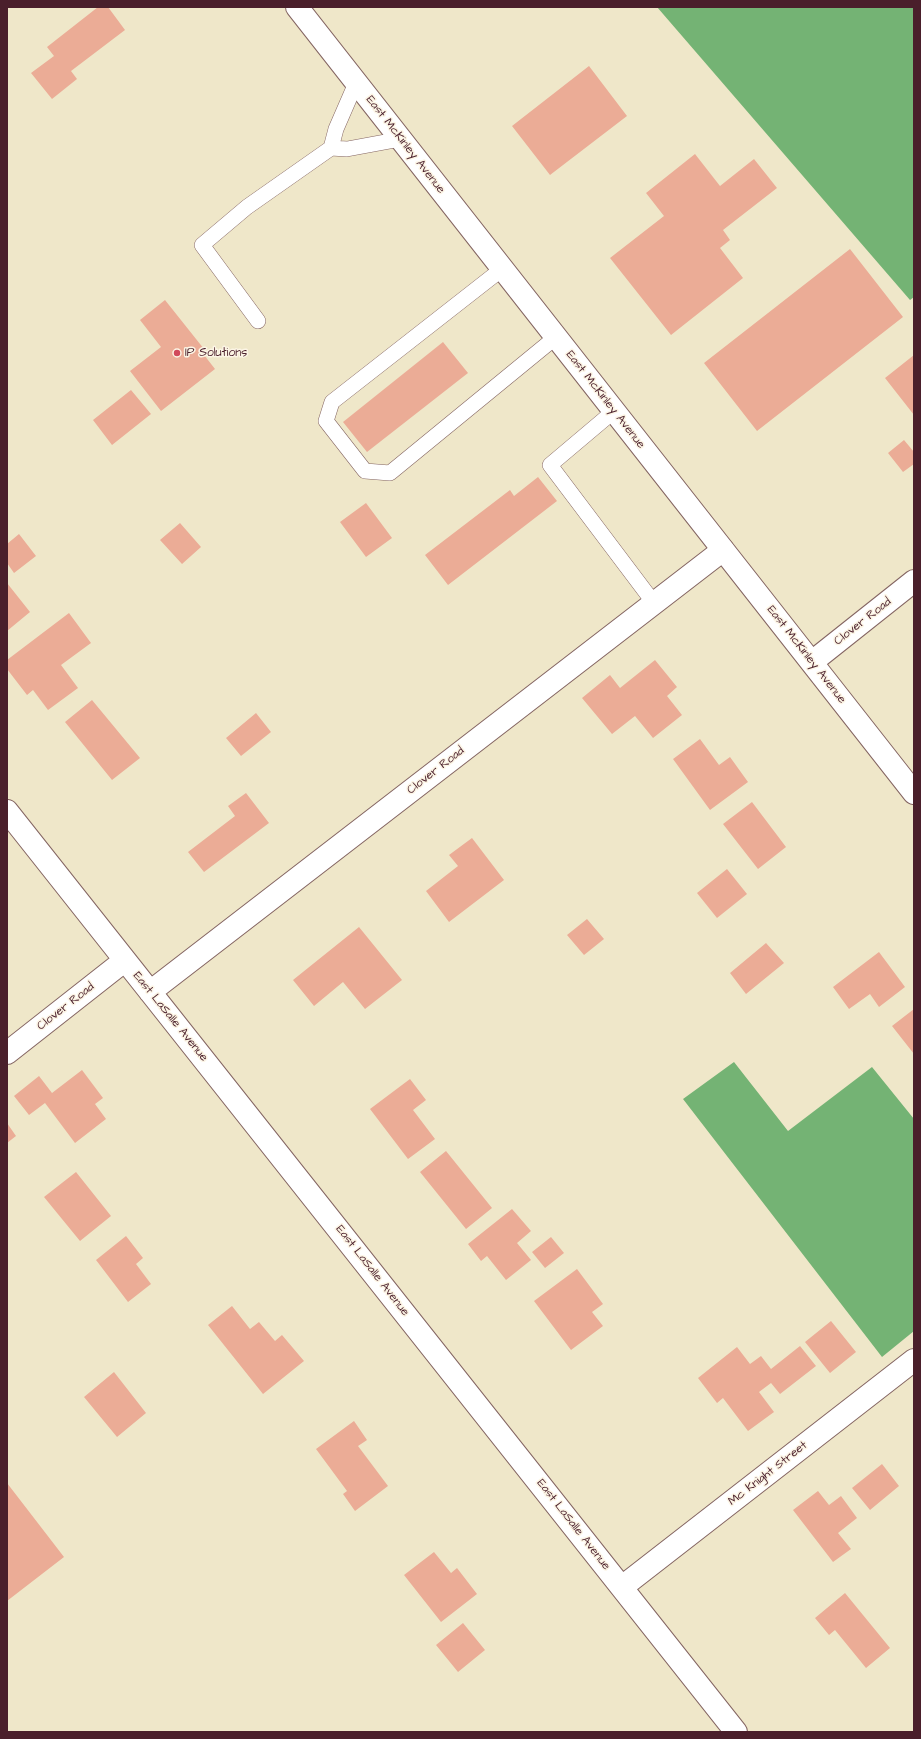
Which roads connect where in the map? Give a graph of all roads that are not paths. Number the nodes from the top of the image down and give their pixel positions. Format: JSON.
{"nodes":[{"id":1,"x":297,"y":7,"type":"edge"},
{"id":2,"x":356,"y":83,"type":"junction"},
{"id":3,"x":401,"y":140,"type":"junction"},
{"id":4,"x":331,"y":148,"type":"junction"},
{"id":5,"x":502,"y":269,"type":"junction"},
{"id":6,"x":258,"y":321,"type":"dead end"},
{"id":7,"x":556,"y":337,"type":"junction"},
{"id":8,"x":614,"y":411,"type":"junction"},
{"id":9,"x":723,"y":550,"type":"junction"},
{"id":10,"x":914,"y":581,"type":"edge"},
{"id":11,"x":654,"y":603,"type":"junction"},
{"id":12,"x":812,"y":662,"type":"junction"},
{"id":13,"x":914,"y":793,"type":"edge"},
{"id":14,"x":7,"y":811,"type":"edge"},
{"id":15,"x":124,"y":961,"type":"junction"},
{"id":16,"x":150,"y":992,"type":"junction"},
{"id":17,"x":7,"y":1053,"type":"edge"},
{"id":18,"x":914,"y":1360,"type":"edge"},
{"id":19,"x":622,"y":1587,"type":"junction"},
{"id":20,"x":736,"y":1732,"type":"edge"}],
"edges":[{"from":1,"to":2,"type":"street","name":"East McKinley Avenue"},
{"from":2,"to":3,"type":"street","name":"East McKinley Avenue"},
{"from":2,"to":4,"type":"lane"},
{"from":3,"to":4,"type":"lane"},
{"from":3,"to":5,"type":"street","name":"East McKinley Avenue"},
{"from":4,"to":6,"type":"lane"},
{"from":5,"to":7,"type":"street","name":"East McKinley Avenue"},
{"from":5,"to":7,"type":"lane"},
{"from":7,"to":8,"type":"street","name":"East McKinley Avenue"},
{"from":8,"to":9,"type":"street","name":"East McKinley Avenue"},
{"from":8,"to":11,"type":"lane"},
{"from":9,"to":11,"type":"street","name":"Clover Road"},
{"from":9,"to":12,"type":"street","name":"East McKinley Avenue"},
{"from":10,"to":12,"type":"street","name":"Clover Road"},
{"from":11,"to":16,"type":"street","name":"Clover Road"},
{"from":12,"to":13,"type":"street","name":"East McKinley Avenue"},
{"from":14,"to":15,"type":"street","name":"East LaSalle Avenue"},
{"from":15,"to":16,"type":"street","name":"East LaSalle Avenue"},
{"from":15,"to":17,"type":"street","name":"Clover Road"},
{"from":16,"to":19,"type":"street","name":"East LaSalle Avenue"},
{"from":18,"to":19,"type":"street","name":"Mc Knight Street"},
{"from":19,"to":20,"type":"street","name":"East LaSalle Avenue"}]}
